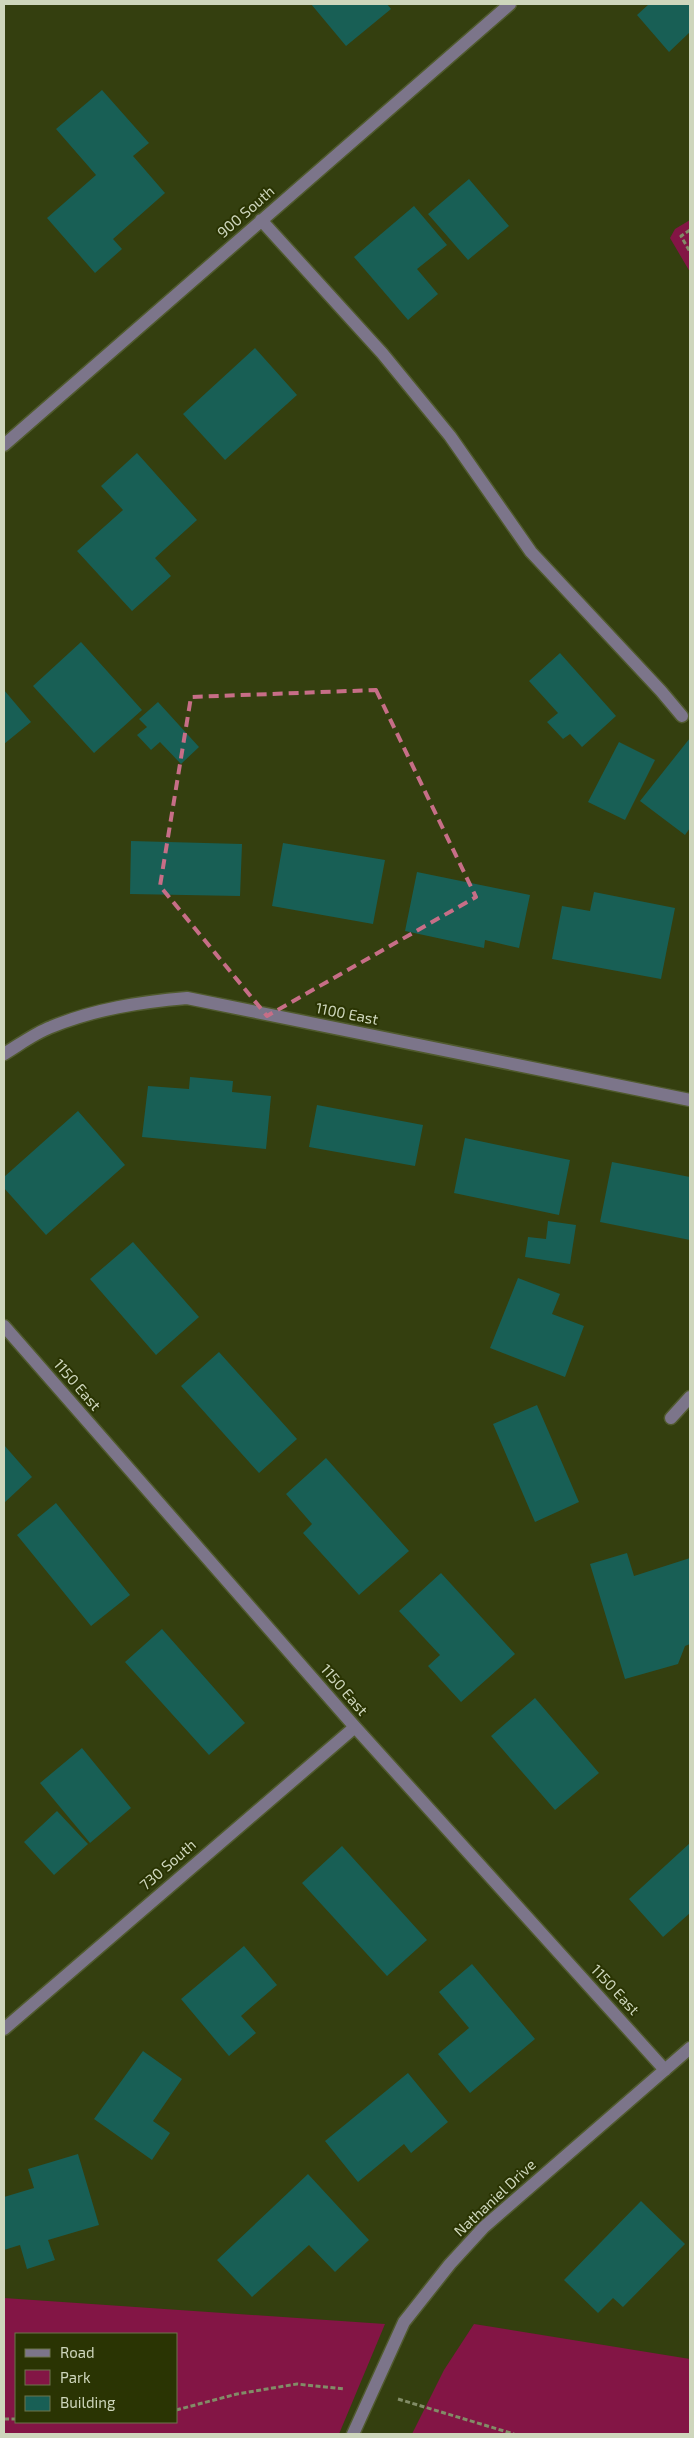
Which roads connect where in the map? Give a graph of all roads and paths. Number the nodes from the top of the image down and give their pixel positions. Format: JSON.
{"nodes":[{"id":1,"x":510,"y":4,"type":"edge"},
{"id":2,"x":262,"y":220,"type":"junction"},
{"id":3,"x":690,"y":230,"type":"edge"},
{"id":4,"x":690,"y":252,"type":"edge"},
{"id":5,"x":4,"y":445,"type":"edge"},
{"id":6,"x":682,"y":716,"type":"dead end"},
{"id":7,"x":4,"y":1054,"type":"edge"},
{"id":8,"x":690,"y":1100,"type":"edge"},
{"id":9,"x":4,"y":1326,"type":"edge"},
{"id":10,"x":690,"y":1397,"type":"edge"},
{"id":11,"x":671,"y":1418,"type":"dead end"},
{"id":12,"x":355,"y":1727,"type":"junction"},
{"id":13,"x":4,"y":2029,"type":"edge"},
{"id":14,"x":690,"y":2048,"type":"edge"},
{"id":15,"x":665,"y":2070,"type":"junction"},
{"id":16,"x":346,"y":2390,"type":"dead end"},
{"id":17,"x":413,"y":2402,"type":"dead end"},
{"id":18,"x":178,"y":2409,"type":"edge"},
{"id":19,"x":353,"y":2434,"type":"edge"},
{"id":20,"x":514,"y":2434,"type":"edge"}],
"edges":[{"from":1,"to":2,"type":"street","name":"900 South"},
{"from":2,"to":5,"type":"street","name":"900 South"},
{"from":2,"to":6,"type":"street"},
{"from":3,"to":4,"type":"path"},
{"from":7,"to":8,"type":"street","name":"1100 East"},
{"from":9,"to":12,"type":"street","name":"1150 East"},
{"from":10,"to":11,"type":"street"},
{"from":12,"to":13,"type":"street","name":"730 South"},
{"from":12,"to":15,"type":"street","name":"1150 East"},
{"from":14,"to":15,"type":"street","name":"Nathaniel Drive"},
{"from":15,"to":19,"type":"street","name":"Nathaniel Drive"},
{"from":16,"to":18,"type":"path"},
{"from":17,"to":20,"type":"path"}]}
